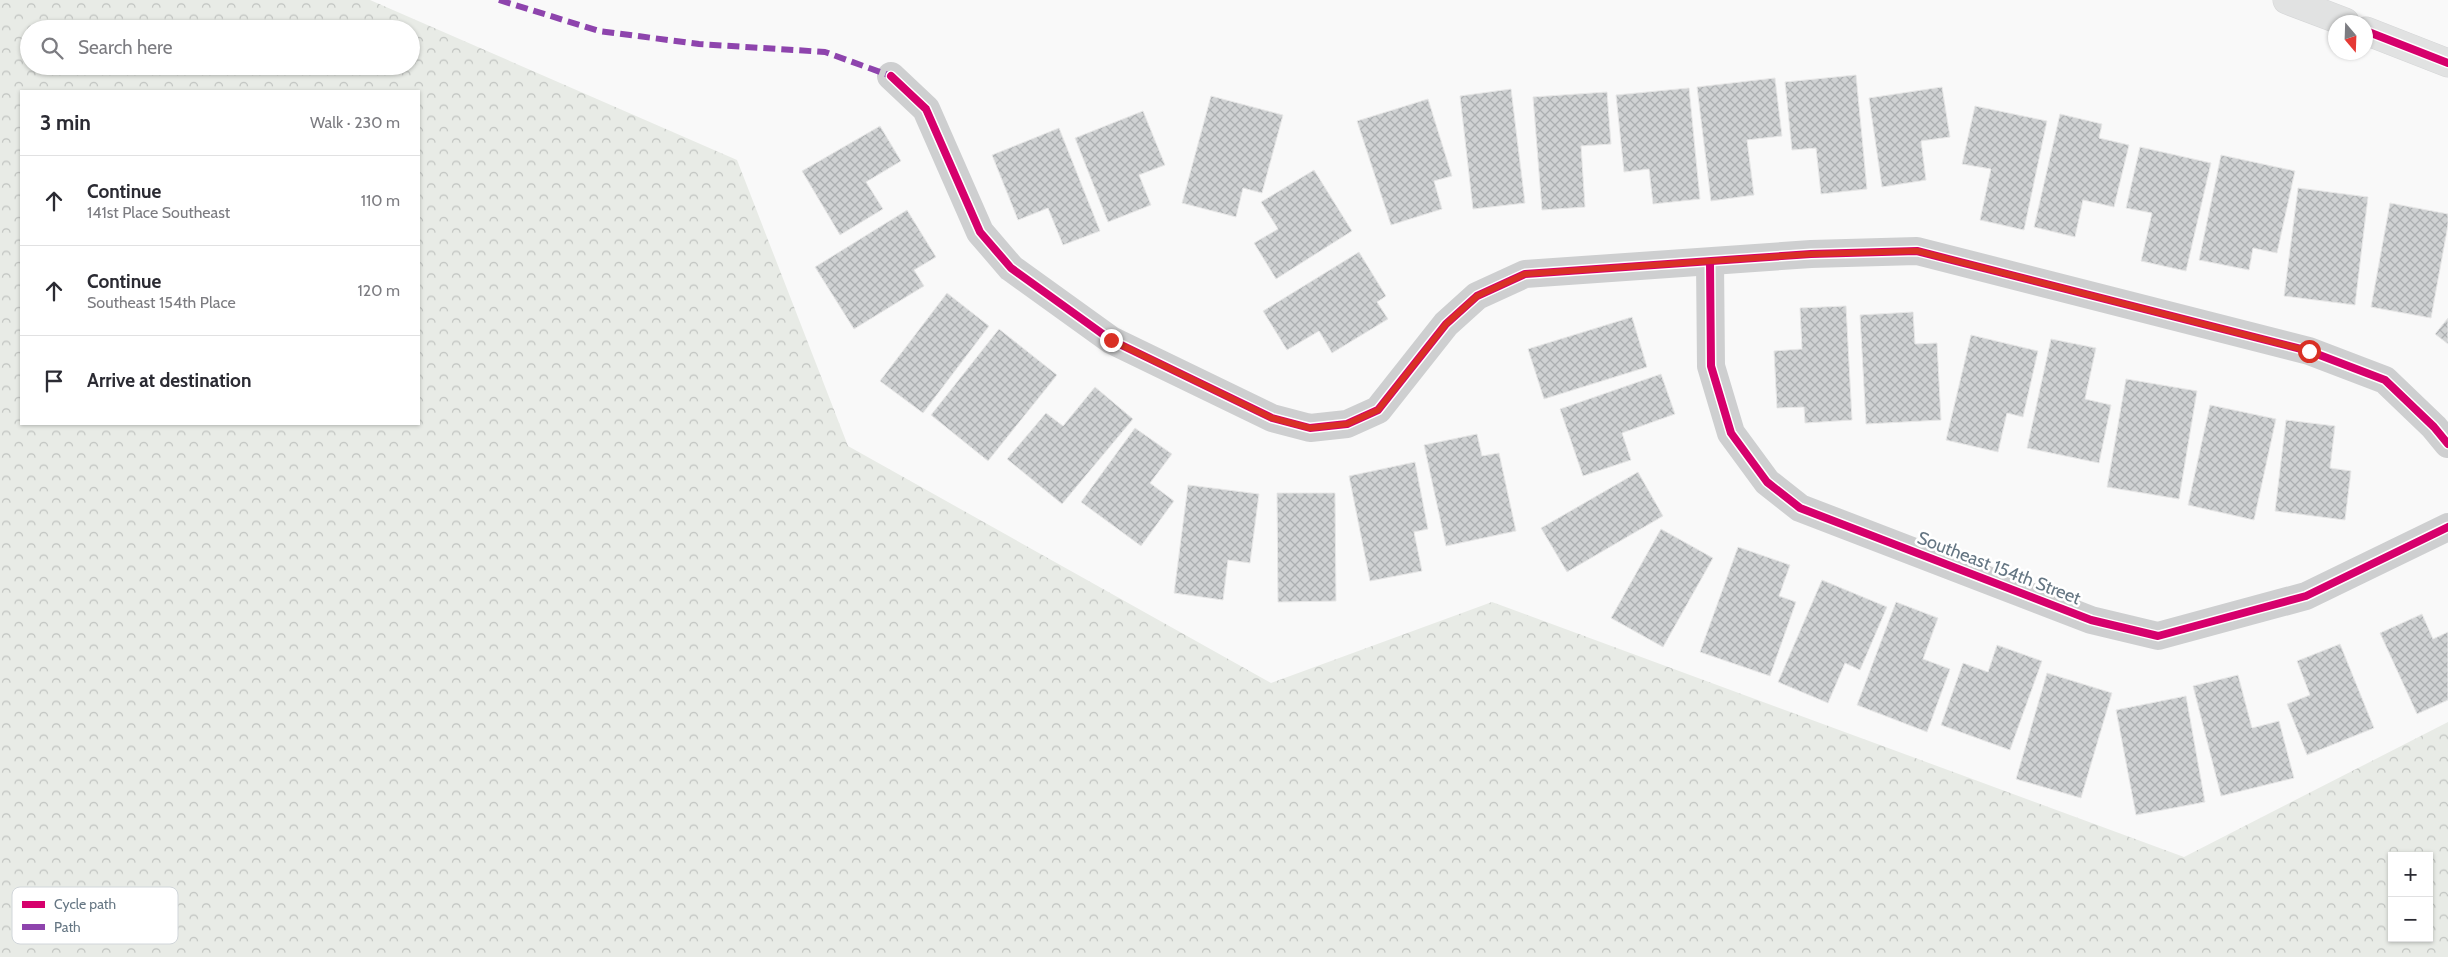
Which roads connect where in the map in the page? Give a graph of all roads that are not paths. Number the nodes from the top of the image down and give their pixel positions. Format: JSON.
{"nodes":[{"id":1,"x":2287,"y":0,"type":"edge"},
{"id":2,"x":2328,"y":16,"type":"edge"},
{"id":3,"x":2373,"y":33,"type":"edge"},
{"id":4,"x":2448,"y":63,"type":"edge"},
{"id":5,"x":891,"y":76,"type":"dead end"},
{"id":6,"x":1710,"y":262,"type":"junction"},
{"id":7,"x":2448,"y":444,"type":"edge"},
{"id":8,"x":2448,"y":527,"type":"edge"}],
"edges":[{"from":1,"to":2,"type":"main road"},
{"from":3,"to":4,"type":"main road"},
{"from":5,"to":6,"type":"street"},
{"from":6,"to":7,"type":"street"},
{"from":6,"to":8,"type":"street","name":"Southeast 154th Street"}]}
